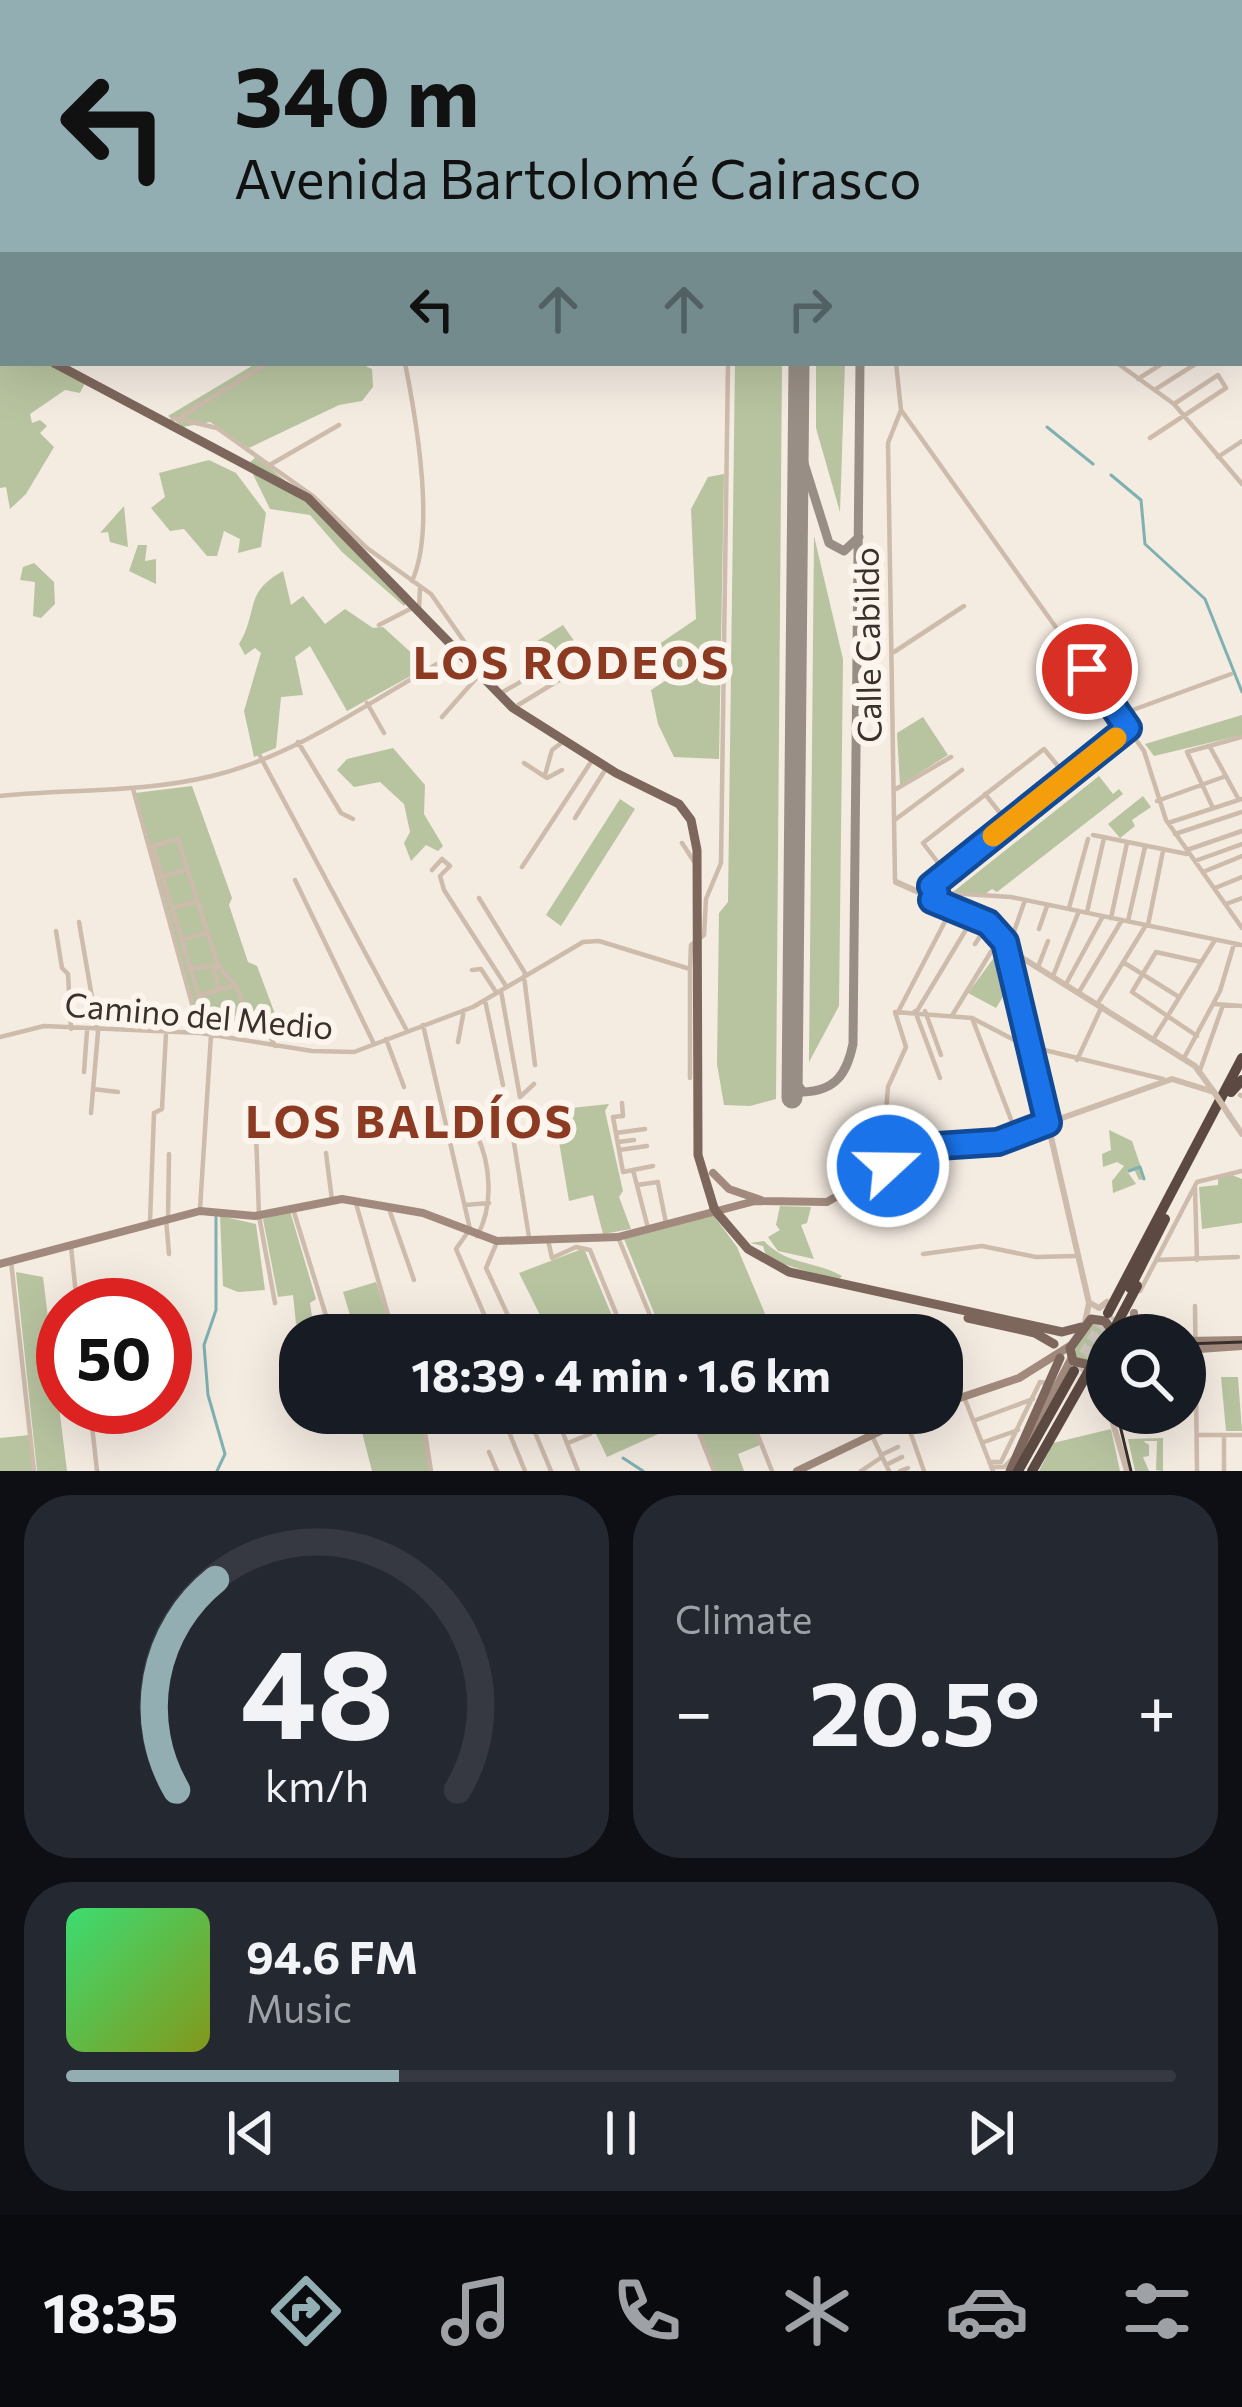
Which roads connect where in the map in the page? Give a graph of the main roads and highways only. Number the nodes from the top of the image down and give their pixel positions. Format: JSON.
{"nodes":[{"id":1,"x":60,"y":366,"type":"edge"},
{"id":2,"x":1242,"y":1058,"type":"edge"},
{"id":3,"x":1242,"y":1076,"type":"edge"},
{"id":4,"x":1238,"y":1094,"type":"edge"},
{"id":5,"x":1048,"y":1123,"type":"road end"},
{"id":6,"x":706,"y":1177,"type":"junction"},
{"id":7,"x":719,"y":1188,"type":"junction"},
{"id":8,"x":739,"y":1200,"type":"junction"},
{"id":9,"x":1180,"y":1202,"type":"junction"},
{"id":10,"x":714,"y":1207,"type":"junction"},
{"id":11,"x":1157,"y":1253,"type":"junction"},
{"id":12,"x":0,"y":1264,"type":"edge"},
{"id":13,"x":929,"y":1304,"type":"junction"},
{"id":14,"x":1134,"y":1313,"type":"edge"},
{"id":15,"x":1109,"y":1314,"type":"tunnel mouth"},
{"id":16,"x":1110,"y":1314,"type":"tunnel mouth"},
{"id":17,"x":1111,"y":1314,"type":"tunnel mouth"},
{"id":18,"x":1086,"y":1325,"type":"edge"},
{"id":19,"x":1082,"y":1326,"type":"junction"},
{"id":20,"x":1063,"y":1332,"type":"junction"},
{"id":21,"x":1242,"y":1340,"type":"edge"},
{"id":22,"x":1206,"y":1343,"type":"edge"},
{"id":23,"x":1206,"y":1344,"type":"edge"},
{"id":24,"x":1065,"y":1350,"type":"junction"},
{"id":25,"x":1085,"y":1370,"type":"joint"},
{"id":26,"x":963,"y":1397,"type":"edge"},
{"id":27,"x":869,"y":1434,"type":"edge"},
{"id":28,"x":1016,"y":1468,"type":"edge"},
{"id":29,"x":797,"y":1471,"type":"edge"}],
"edges":[{"from":1,"to":6,"type":"main road"},
{"from":2,"to":15,"type":"highway"},
{"from":3,"to":4,"type":"highway"},
{"from":4,"to":9,"type":"highway"},
{"from":5,"to":8,"type":"main road"},
{"from":6,"to":7,"type":"main road"},
{"from":6,"to":8,"type":"main road"},
{"from":6,"to":10,"type":"main road"},
{"from":7,"to":8,"type":"main road"},
{"from":7,"to":10,"type":"main road"},
{"from":8,"to":12,"type":"main road"},
{"from":9,"to":11,"type":"highway"},
{"from":9,"to":16,"type":"highway"},
{"from":10,"to":13,"type":"main road"},
{"from":11,"to":14,"type":"highway"},
{"from":11,"to":17,"type":"highway"},
{"from":13,"to":20,"type":"main road"},
{"from":13,"to":24,"type":"main road"},
{"from":18,"to":19,"type":"main road"},
{"from":19,"to":20,"type":"main road"},
{"from":19,"to":24,"type":"main road"},
{"from":20,"to":24,"type":"main road"},
{"from":21,"to":22,"type":"main road"},
{"from":21,"to":23,"type":"main road"},
{"from":24,"to":25,"type":"main road"},
{"from":24,"to":26,"type":"main road"},
{"from":24,"to":28,"type":"main road"},
{"from":25,"to":28,"type":"highway"},
{"from":27,"to":29,"type":"main road"}]}
